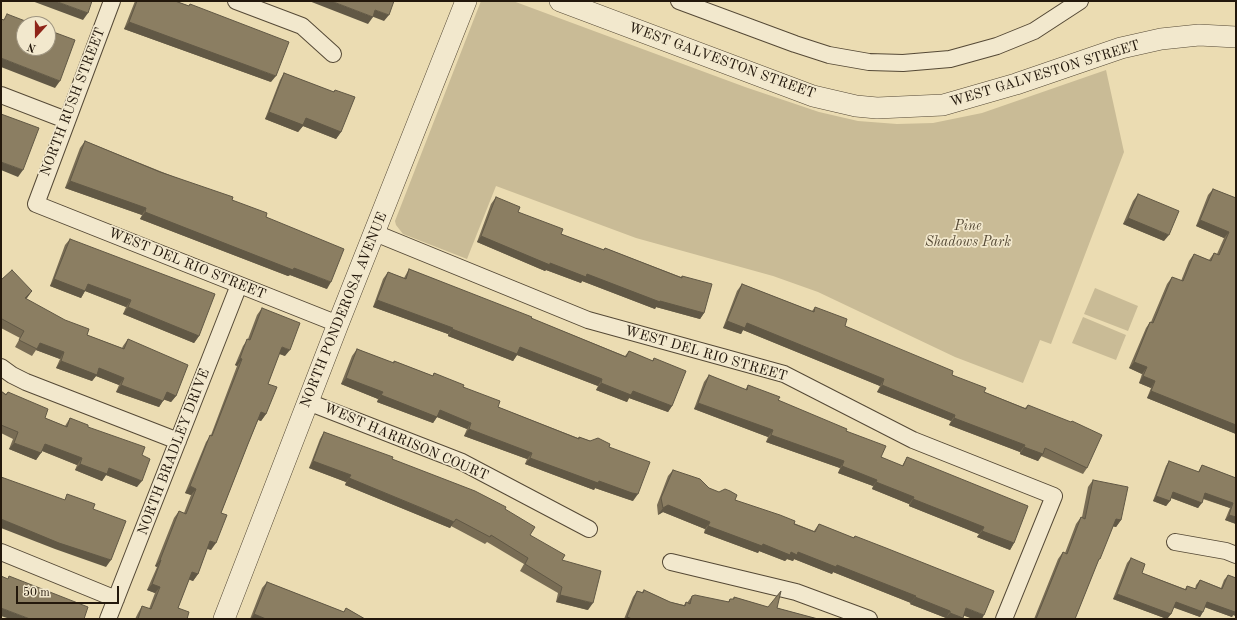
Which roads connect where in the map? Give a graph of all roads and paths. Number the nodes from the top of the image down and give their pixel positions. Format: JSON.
{"nodes":[{"id":1,"x":112,"y":1,"type":"edge"},
{"id":2,"x":236,"y":1,"type":"edge"},
{"id":3,"x":466,"y":1,"type":"edge"},
{"id":4,"x":560,"y":1,"type":"edge"},
{"id":5,"x":679,"y":1,"type":"edge"},
{"id":6,"x":1080,"y":1,"type":"edge"},
{"id":7,"x":1236,"y":37,"type":"edge"},
{"id":8,"x":334,"y":54,"type":"dead end"},
{"id":9,"x":1,"y":95,"type":"edge"},
{"id":10,"x":66,"y":120,"type":"junction"},
{"id":11,"x":36,"y":204,"type":"joint"},
{"id":12,"x":375,"y":233,"type":"junction"},
{"id":13,"x":239,"y":285,"type":"junction"},
{"id":14,"x":338,"y":324,"type":"junction"},
{"id":15,"x":1,"y":367,"type":"edge"},
{"id":16,"x":308,"y":402,"type":"junction"},
{"id":17,"x":178,"y":441,"type":"junction"},
{"id":18,"x":589,"y":529,"type":"dead end"},
{"id":19,"x":1175,"y":542,"type":"dead end"},
{"id":20,"x":1,"y":552,"type":"edge"},
{"id":21,"x":1236,"y":555,"type":"edge"},
{"id":22,"x":671,"y":562,"type":"dead end"},
{"id":23,"x":116,"y":599,"type":"junction"},
{"id":24,"x":108,"y":619,"type":"edge"},
{"id":25,"x":224,"y":619,"type":"edge"},
{"id":26,"x":869,"y":619,"type":"edge"},
{"id":27,"x":1004,"y":619,"type":"edge"}],
"edges":[{"from":1,"to":10,"type":"street","name":"NORTH RUSH STREET"},
{"from":2,"to":8,"type":"street"},
{"from":3,"to":12,"type":"street","name":"NORTH PONDEROSA AVENUE"},
{"from":4,"to":7,"type":"street","name":"WEST GALVESTON STREET"},
{"from":5,"to":6,"type":"street"},
{"from":9,"to":10,"type":"street"},
{"from":10,"to":11,"type":"street","name":"NORTH RUSH STREET"},
{"from":11,"to":13,"type":"street","name":"WEST DEL RIO STREET"},
{"from":12,"to":14,"type":"street","name":"NORTH PONDEROSA AVENUE"},
{"from":12,"to":27,"type":"street","name":"WEST DEL RIO STREET"},
{"from":13,"to":14,"type":"street","name":"WEST DEL RIO STREET"},
{"from":13,"to":17,"type":"street","name":"NORTH BRADLEY DRIVE"},
{"from":14,"to":16,"type":"street","name":"NORTH PONDEROSA AVENUE"},
{"from":15,"to":17,"type":"street"},
{"from":16,"to":18,"type":"street","name":"WEST HARRISON COURT"},
{"from":16,"to":25,"type":"street","name":"NORTH PONDEROSA AVENUE"},
{"from":17,"to":23,"type":"street","name":"NORTH BRADLEY DRIVE"},
{"from":19,"to":21,"type":"street"},
{"from":20,"to":23,"type":"street"},
{"from":22,"to":26,"type":"street"},
{"from":23,"to":24,"type":"street","name":"NORTH BRADLEY DRIVE"}]}
